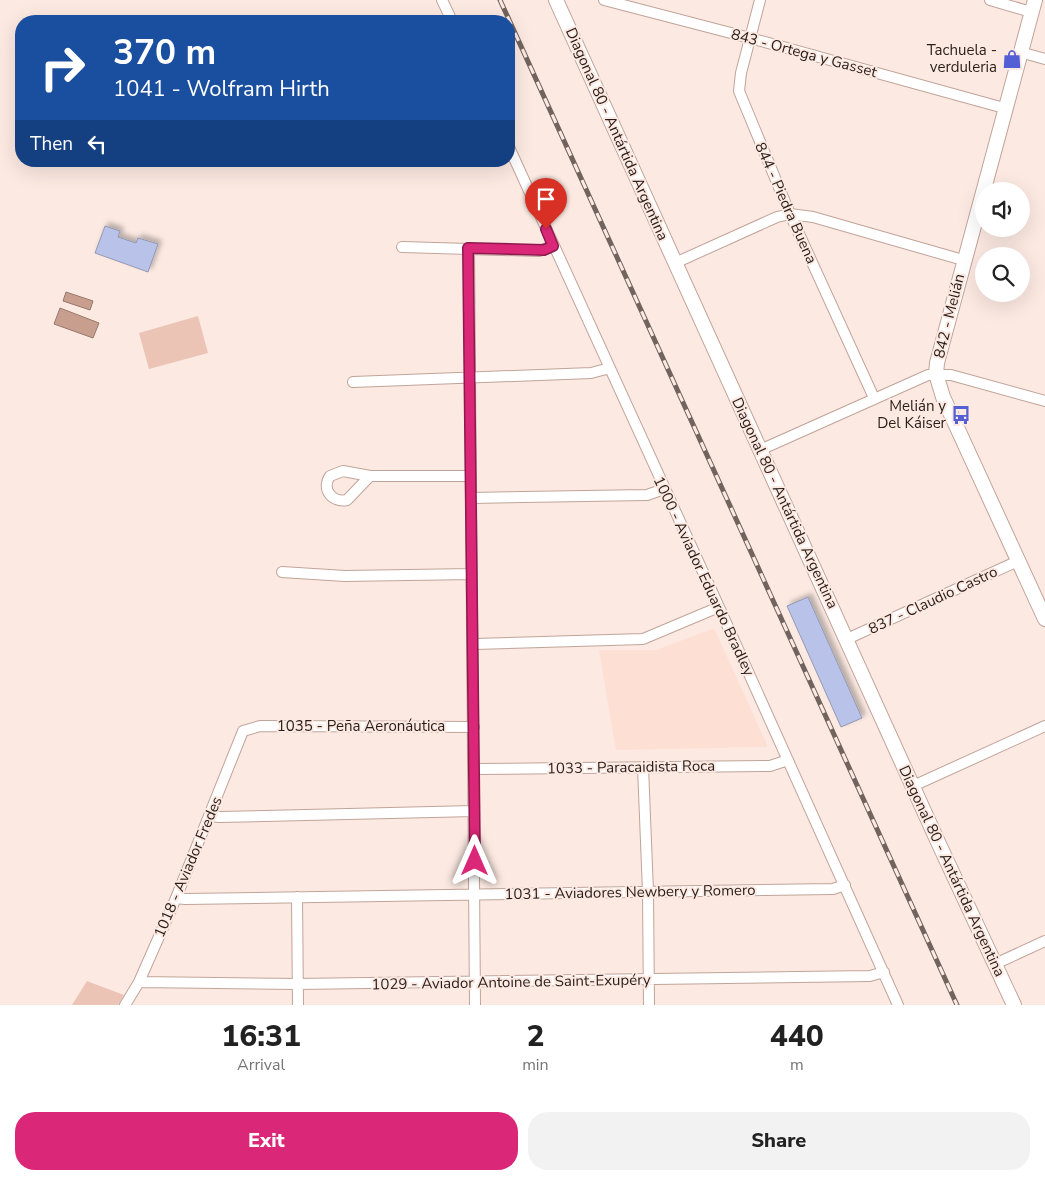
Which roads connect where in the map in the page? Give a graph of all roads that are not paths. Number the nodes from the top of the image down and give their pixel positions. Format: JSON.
{"nodes":[{"id":1,"x":442,"y":0,"type":"edge"},
{"id":2,"x":556,"y":0,"type":"edge"},
{"id":3,"x":604,"y":0,"type":"edge"},
{"id":4,"x":760,"y":0,"type":"edge"},
{"id":5,"x":990,"y":0,"type":"edge"},
{"id":6,"x":1033,"y":6,"type":"edge"},
{"id":7,"x":449,"y":15,"type":"edge"},
{"id":8,"x":750,"y":38,"type":"junction"},
{"id":9,"x":1020,"y":52,"type":"junction"},
{"id":10,"x":1045,"y":59,"type":"edge"},
{"id":11,"x":1004,"y":108,"type":"junction"},
{"id":12,"x":515,"y":160,"type":"edge"},
{"id":13,"x":790,"y":214,"type":"junction"},
{"id":14,"x":553,"y":246,"type":"junction"},
{"id":15,"x":402,"y":247,"type":"dead end"},
{"id":16,"x":468,"y":248,"type":"junction"},
{"id":17,"x":963,"y":260,"type":"junction"},
{"id":18,"x":674,"y":263,"type":"junction"},
{"id":19,"x":610,"y":368,"type":"junction"},
{"id":20,"x":936,"y":374,"type":"junction"},
{"id":21,"x":470,"y":377,"type":"junction"},
{"id":22,"x":352,"y":382,"type":"dead end"},
{"id":23,"x":874,"y":398,"type":"junction"},
{"id":24,"x":1045,"y":401,"type":"edge"},
{"id":25,"x":760,"y":450,"type":"junction"},
{"id":26,"x":370,"y":476,"type":"dead end"},
{"id":27,"x":470,"y":476,"type":"junction"},
{"id":28,"x":664,"y":488,"type":"junction"},
{"id":29,"x":471,"y":498,"type":"junction"},
{"id":30,"x":1018,"y":561,"type":"junction"},
{"id":31,"x":282,"y":572,"type":"dead end"},
{"id":32,"x":472,"y":574,"type":"junction"},
{"id":33,"x":719,"y":607,"type":"junction"},
{"id":34,"x":1045,"y":619,"type":"edge"},
{"id":35,"x":847,"y":639,"type":"junction"},
{"id":36,"x":474,"y":644,"type":"junction"},
{"id":37,"x":1045,"y":726,"type":"edge"},
{"id":38,"x":474,"y":727,"type":"junction"},
{"id":39,"x":248,"y":728,"type":"joint"},
{"id":40,"x":788,"y":760,"type":"junction"},
{"id":41,"x":643,"y":767,"type":"junction"},
{"id":42,"x":474,"y":769,"type":"junction"},
{"id":43,"x":913,"y":786,"type":"junction"},
{"id":44,"x":474,"y":811,"type":"junction"},
{"id":45,"x":210,"y":816,"type":"junction"},
{"id":46,"x":844,"y":885,"type":"junction"},
{"id":47,"x":648,"y":892,"type":"junction"},
{"id":48,"x":475,"y":895,"type":"junction"},
{"id":49,"x":297,"y":897,"type":"junction"},
{"id":50,"x":176,"y":898,"type":"junction"},
{"id":51,"x":1045,"y":941,"type":"edge"},
{"id":52,"x":995,"y":964,"type":"junction"},
{"id":53,"x":884,"y":972,"type":"junction"},
{"id":54,"x":648,"y":980,"type":"junction"},
{"id":55,"x":138,"y":982,"type":"junction"},
{"id":56,"x":475,"y":982,"type":"junction"},
{"id":57,"x":298,"y":984,"type":"junction"},
{"id":58,"x":125,"y":1005,"type":"edge"},
{"id":59,"x":298,"y":1005,"type":"edge"},
{"id":60,"x":475,"y":1005,"type":"edge"},
{"id":61,"x":649,"y":1005,"type":"edge"},
{"id":62,"x":898,"y":1005,"type":"edge"},
{"id":63,"x":1014,"y":1005,"type":"edge"}],
"edges":[{"from":1,"to":7,"type":"street"},
{"from":2,"to":18,"type":"main road","name":"Diagonal 80 - Antártida Argentina"},
{"from":3,"to":8,"type":"street","name":"843 - Ortega y Gasset"},
{"from":4,"to":8,"type":"street","name":"844 - Piedra Buena"},
{"from":5,"to":6,"type":"street"},
{"from":6,"to":9,"type":"main road","name":"842 - Melián"},
{"from":8,"to":11,"type":"street","name":"843 - Ortega y Gasset"},
{"from":8,"to":13,"type":"street","name":"844 - Piedra Buena"},
{"from":9,"to":10,"type":"street"},
{"from":9,"to":11,"type":"main road","name":"842 - Melián"},
{"from":11,"to":17,"type":"main road","name":"842 - Melián"},
{"from":12,"to":14,"type":"street","name":"1000 - Aviador Eduardo Bradley"},
{"from":13,"to":17,"type":"street"},
{"from":13,"to":18,"type":"street"},
{"from":13,"to":23,"type":"street","name":"844 - Piedra Buena"},
{"from":14,"to":16,"type":"street"},
{"from":14,"to":19,"type":"street","name":"1000 - Aviador Eduardo Bradley"},
{"from":15,"to":16,"type":"street"},
{"from":16,"to":21,"type":"street"},
{"from":17,"to":20,"type":"main road","name":"842 - Melián"},
{"from":18,"to":25,"type":"main road","name":"Diagonal 80 - Antártida Argentina"},
{"from":19,"to":21,"type":"street"},
{"from":19,"to":28,"type":"street","name":"1000 - Aviador Eduardo Bradley"},
{"from":20,"to":23,"type":"street"},
{"from":20,"to":24,"type":"street"},
{"from":20,"to":30,"type":"main road","name":"842 - Melián"},
{"from":21,"to":22,"type":"street"},
{"from":21,"to":27,"type":"street"},
{"from":23,"to":25,"type":"street"},
{"from":25,"to":35,"type":"main road","name":"Diagonal 80 - Antártida Argentina"},
{"from":26,"to":27,"type":"street"},
{"from":27,"to":29,"type":"street"},
{"from":28,"to":29,"type":"street"},
{"from":28,"to":33,"type":"street","name":"1000 - Aviador Eduardo Bradley"},
{"from":29,"to":32,"type":"street"},
{"from":30,"to":34,"type":"main road","name":"842 - Melián"},
{"from":30,"to":35,"type":"street","name":"837 - Claudio Castro"},
{"from":31,"to":32,"type":"street"},
{"from":32,"to":36,"type":"street"},
{"from":33,"to":36,"type":"street"},
{"from":33,"to":40,"type":"street","name":"1000 - Aviador Eduardo Bradley"},
{"from":35,"to":43,"type":"main road","name":"Diagonal 80 - Antártida Argentina"},
{"from":36,"to":38,"type":"street"},
{"from":37,"to":43,"type":"street"},
{"from":38,"to":39,"type":"street","name":"1035 - Peña Aeronáutica"},
{"from":38,"to":42,"type":"street"},
{"from":39,"to":45,"type":"street","name":"1018 - Aviador Fredes"},
{"from":40,"to":41,"type":"street","name":"1033 - Paracaidista Roca"},
{"from":40,"to":46,"type":"street","name":"1000 - Aviador Eduardo Bradley"},
{"from":41,"to":42,"type":"street","name":"1033 - Paracaidista Roca"},
{"from":41,"to":47,"type":"street"},
{"from":42,"to":44,"type":"street"},
{"from":43,"to":52,"type":"main road","name":"Diagonal 80 - Antártida Argentina"},
{"from":44,"to":45,"type":"street"},
{"from":44,"to":48,"type":"street"},
{"from":45,"to":50,"type":"street","name":"1018 - Aviador Fredes"},
{"from":46,"to":47,"type":"street","name":"1031 - Aviadores Newbery y Romero"},
{"from":46,"to":53,"type":"street","name":"1000 - Aviador Eduardo Bradley"},
{"from":47,"to":48,"type":"street","name":"1031 - Aviadores Newbery y Romero"},
{"from":47,"to":54,"type":"street"},
{"from":48,"to":49,"type":"street","name":"1031 - Aviadores Newbery y Romero"},
{"from":48,"to":56,"type":"street"},
{"from":49,"to":50,"type":"street","name":"1031 - Aviadores Newbery y Romero"},
{"from":49,"to":57,"type":"street"},
{"from":50,"to":55,"type":"street","name":"1018 - Aviador Fredes"},
{"from":51,"to":52,"type":"street"},
{"from":52,"to":63,"type":"main road","name":"Diagonal 80 - Antártida Argentina"},
{"from":53,"to":54,"type":"street","name":"1029 - Aviador Antoine de Saint-Exupéry"},
{"from":53,"to":62,"type":"street","name":"1000 - Aviador Eduardo Bradley"},
{"from":54,"to":56,"type":"street","name":"1029 - Aviador Antoine de Saint-Exupéry"},
{"from":54,"to":61,"type":"street"},
{"from":55,"to":57,"type":"street","name":"1029 - Aviador Antoine de Saint-Exupéry"},
{"from":55,"to":58,"type":"street","name":"1018 - Aviador Fredes"},
{"from":56,"to":57,"type":"street","name":"1029 - Aviador Antoine de Saint-Exupéry"},
{"from":56,"to":60,"type":"street"},
{"from":57,"to":59,"type":"street"}]}
